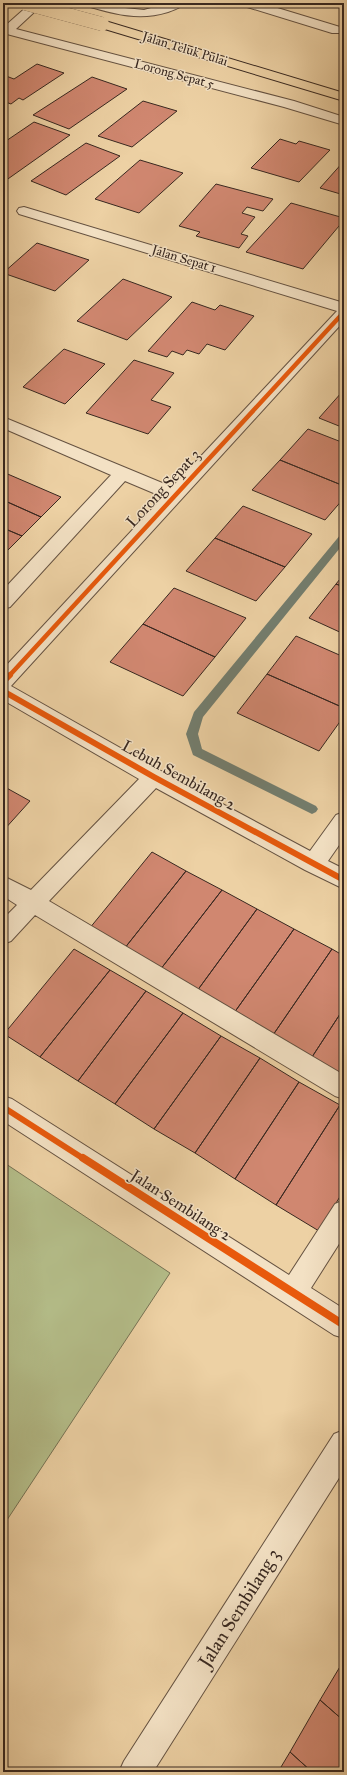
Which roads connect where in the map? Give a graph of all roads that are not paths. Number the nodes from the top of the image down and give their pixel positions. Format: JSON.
{"nodes":[{"id":1,"x":24,"y":3,"type":"edge"},
{"id":2,"x":38,"y":3,"type":"edge"},
{"id":3,"x":91,"y":3,"type":"edge"},
{"id":4,"x":178,"y":3,"type":"edge"},
{"id":5,"x":248,"y":3,"type":"edge"},
{"id":6,"x":5,"y":30,"type":"edge"},
{"id":7,"x":336,"y":30,"type":"dead end"},
{"id":8,"x":23,"y":35,"type":"junction"},
{"id":9,"x":10,"y":44,"type":"dead end"},
{"id":10,"x":344,"y":97,"type":"edge"},
{"id":11,"x":344,"y":121,"type":"edge"},
{"id":12,"x":24,"y":211,"type":"dead end"},
{"id":13,"x":344,"y":308,"type":"edge"},
{"id":14,"x":344,"y":312,"type":"edge"},
{"id":15,"x":3,"y":422,"type":"edge"},
{"id":16,"x":122,"y":474,"type":"junction"},
{"id":17,"x":174,"y":495,"type":"junction"},
{"id":18,"x":3,"y":602,"type":"edge"},
{"id":19,"x":3,"y":682,"type":"edge"},
{"id":20,"x":3,"y":691,"type":"edge"},
{"id":21,"x":154,"y":777,"type":"junction"},
{"id":22,"x":344,"y":821,"type":"edge"},
{"id":23,"x":313,"y":864,"type":"junction"},
{"id":24,"x":344,"y":880,"type":"edge"},
{"id":25,"x":3,"y":885,"type":"edge"},
{"id":26,"x":33,"y":902,"type":"junction"},
{"id":27,"x":3,"y":934,"type":"edge"},
{"id":28,"x":344,"y":1088,"type":"edge"},
{"id":29,"x":3,"y":1108,"type":"edge"},
{"id":30,"x":344,"y":1213,"type":"edge"},
{"id":31,"x":293,"y":1292,"type":"junction"},
{"id":32,"x":344,"y":1325,"type":"edge"},
{"id":33,"x":344,"y":1444,"type":"edge"},
{"id":34,"x":135,"y":1772,"type":"edge"}],
"edges":[{"from":1,"to":10,"type":"main road","name":"Jalan Teluk Pulai","bridge":true},
{"from":2,"to":6,"type":"street"},
{"from":3,"to":4,"type":"street"},
{"from":5,"to":7,"type":"street"},
{"from":6,"to":8,"type":"street","name":"Lorong Sepat 5"},
{"from":8,"to":9,"type":"street"},
{"from":8,"to":11,"type":"street","name":"Lorong Sepat 5"},
{"from":12,"to":13,"type":"street","name":"Jalan Sepat 1"},
{"from":14,"to":17,"type":"street","name":"Lorong Sepat 3"},
{"from":15,"to":16,"type":"street"},
{"from":16,"to":17,"type":"street"},
{"from":16,"to":18,"type":"street"},
{"from":17,"to":19,"type":"street","name":"Lorong Sepat 3"},
{"from":20,"to":21,"type":"street","name":"Lebuh Sembilang 2"},
{"from":21,"to":23,"type":"street","name":"Lebuh Sembilang 2"},
{"from":21,"to":26,"type":"street"},
{"from":22,"to":23,"type":"street"},
{"from":23,"to":24,"type":"street","name":"Lebuh Sembilang 2"},
{"from":25,"to":26,"type":"street"},
{"from":26,"to":27,"type":"street"},
{"from":26,"to":28,"type":"street"},
{"from":29,"to":31,"type":"street","name":"Jalan Sembilang 2"},
{"from":30,"to":31,"type":"street"},
{"from":31,"to":32,"type":"street","name":"Jalan Sembilang 2"},
{"from":33,"to":34,"type":"street","name":"Jalan Sembilang 3"}]}
